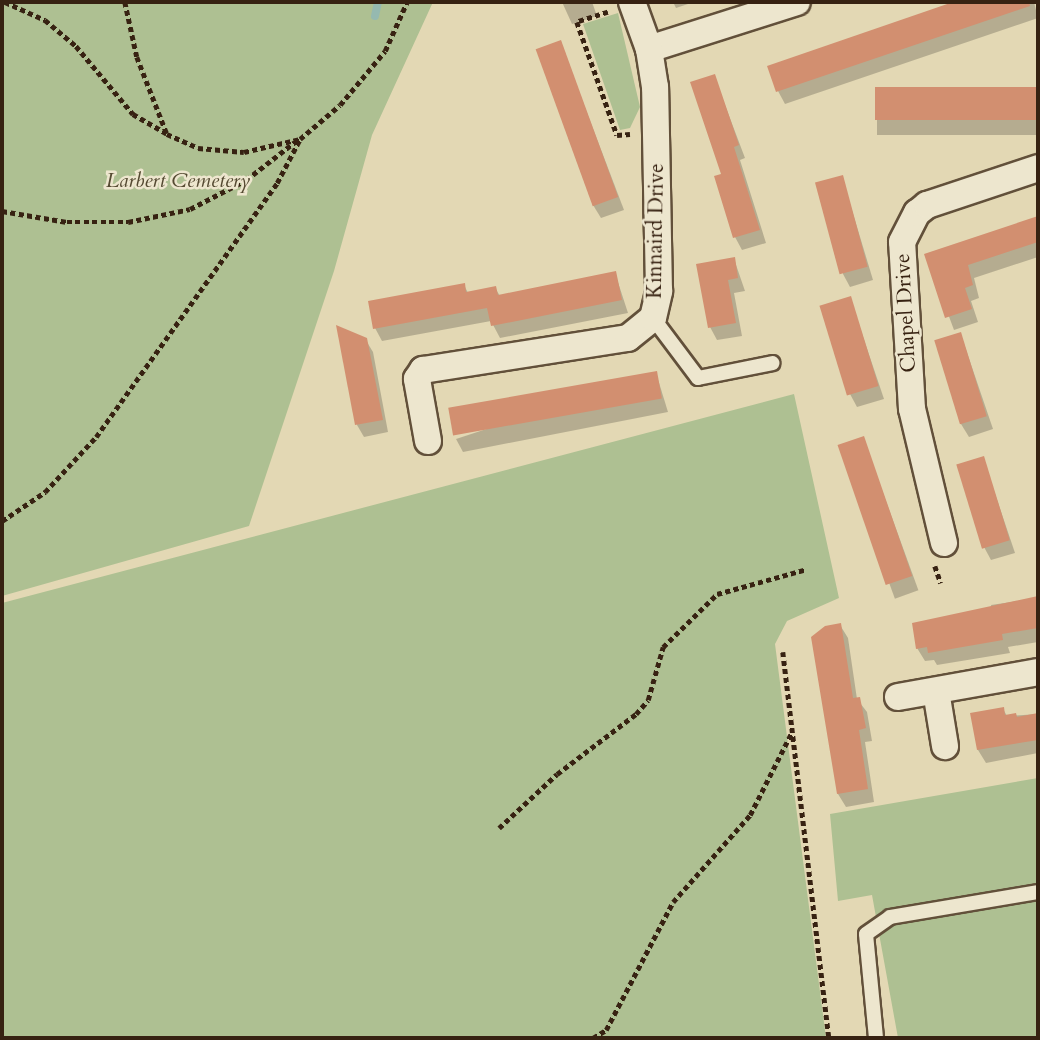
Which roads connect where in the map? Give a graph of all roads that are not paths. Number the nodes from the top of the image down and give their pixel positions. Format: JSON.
{"nodes":[{"id":1,"x":632,"y":2,"type":"edge"},
{"id":2,"x":797,"y":2,"type":"edge"},
{"id":3,"x":649,"y":49,"type":"junction"},
{"id":4,"x":1038,"y":168,"type":"edge"},
{"id":5,"x":653,"y":318,"type":"junction"},
{"id":6,"x":773,"y":363,"type":"dead end"},
{"id":7,"x":428,"y":441,"type":"dead end"},
{"id":8,"x":944,"y":542,"type":"dead end"},
{"id":9,"x":1038,"y":673,"type":"edge"},
{"id":10,"x":936,"y":691,"type":"junction"},
{"id":11,"x":898,"y":697,"type":"dead end"},
{"id":12,"x":945,"y":746,"type":"dead end"},
{"id":13,"x":1038,"y":891,"type":"edge"},
{"id":14,"x":876,"y":1038,"type":"edge"}],
"edges":[{"from":1,"to":3,"type":"street","name":"Kinnaird Drive"},
{"from":2,"to":3,"type":"street"},
{"from":3,"to":5,"type":"street","name":"Kinnaird Drive"},
{"from":4,"to":8,"type":"street","name":"Chapel Drive"},
{"from":5,"to":6,"type":"lane"},
{"from":5,"to":7,"type":"street","name":"Kinnaird Drive"},
{"from":9,"to":10,"type":"street"},
{"from":10,"to":11,"type":"street"},
{"from":10,"to":12,"type":"street"},
{"from":13,"to":14,"type":"lane"}]}
